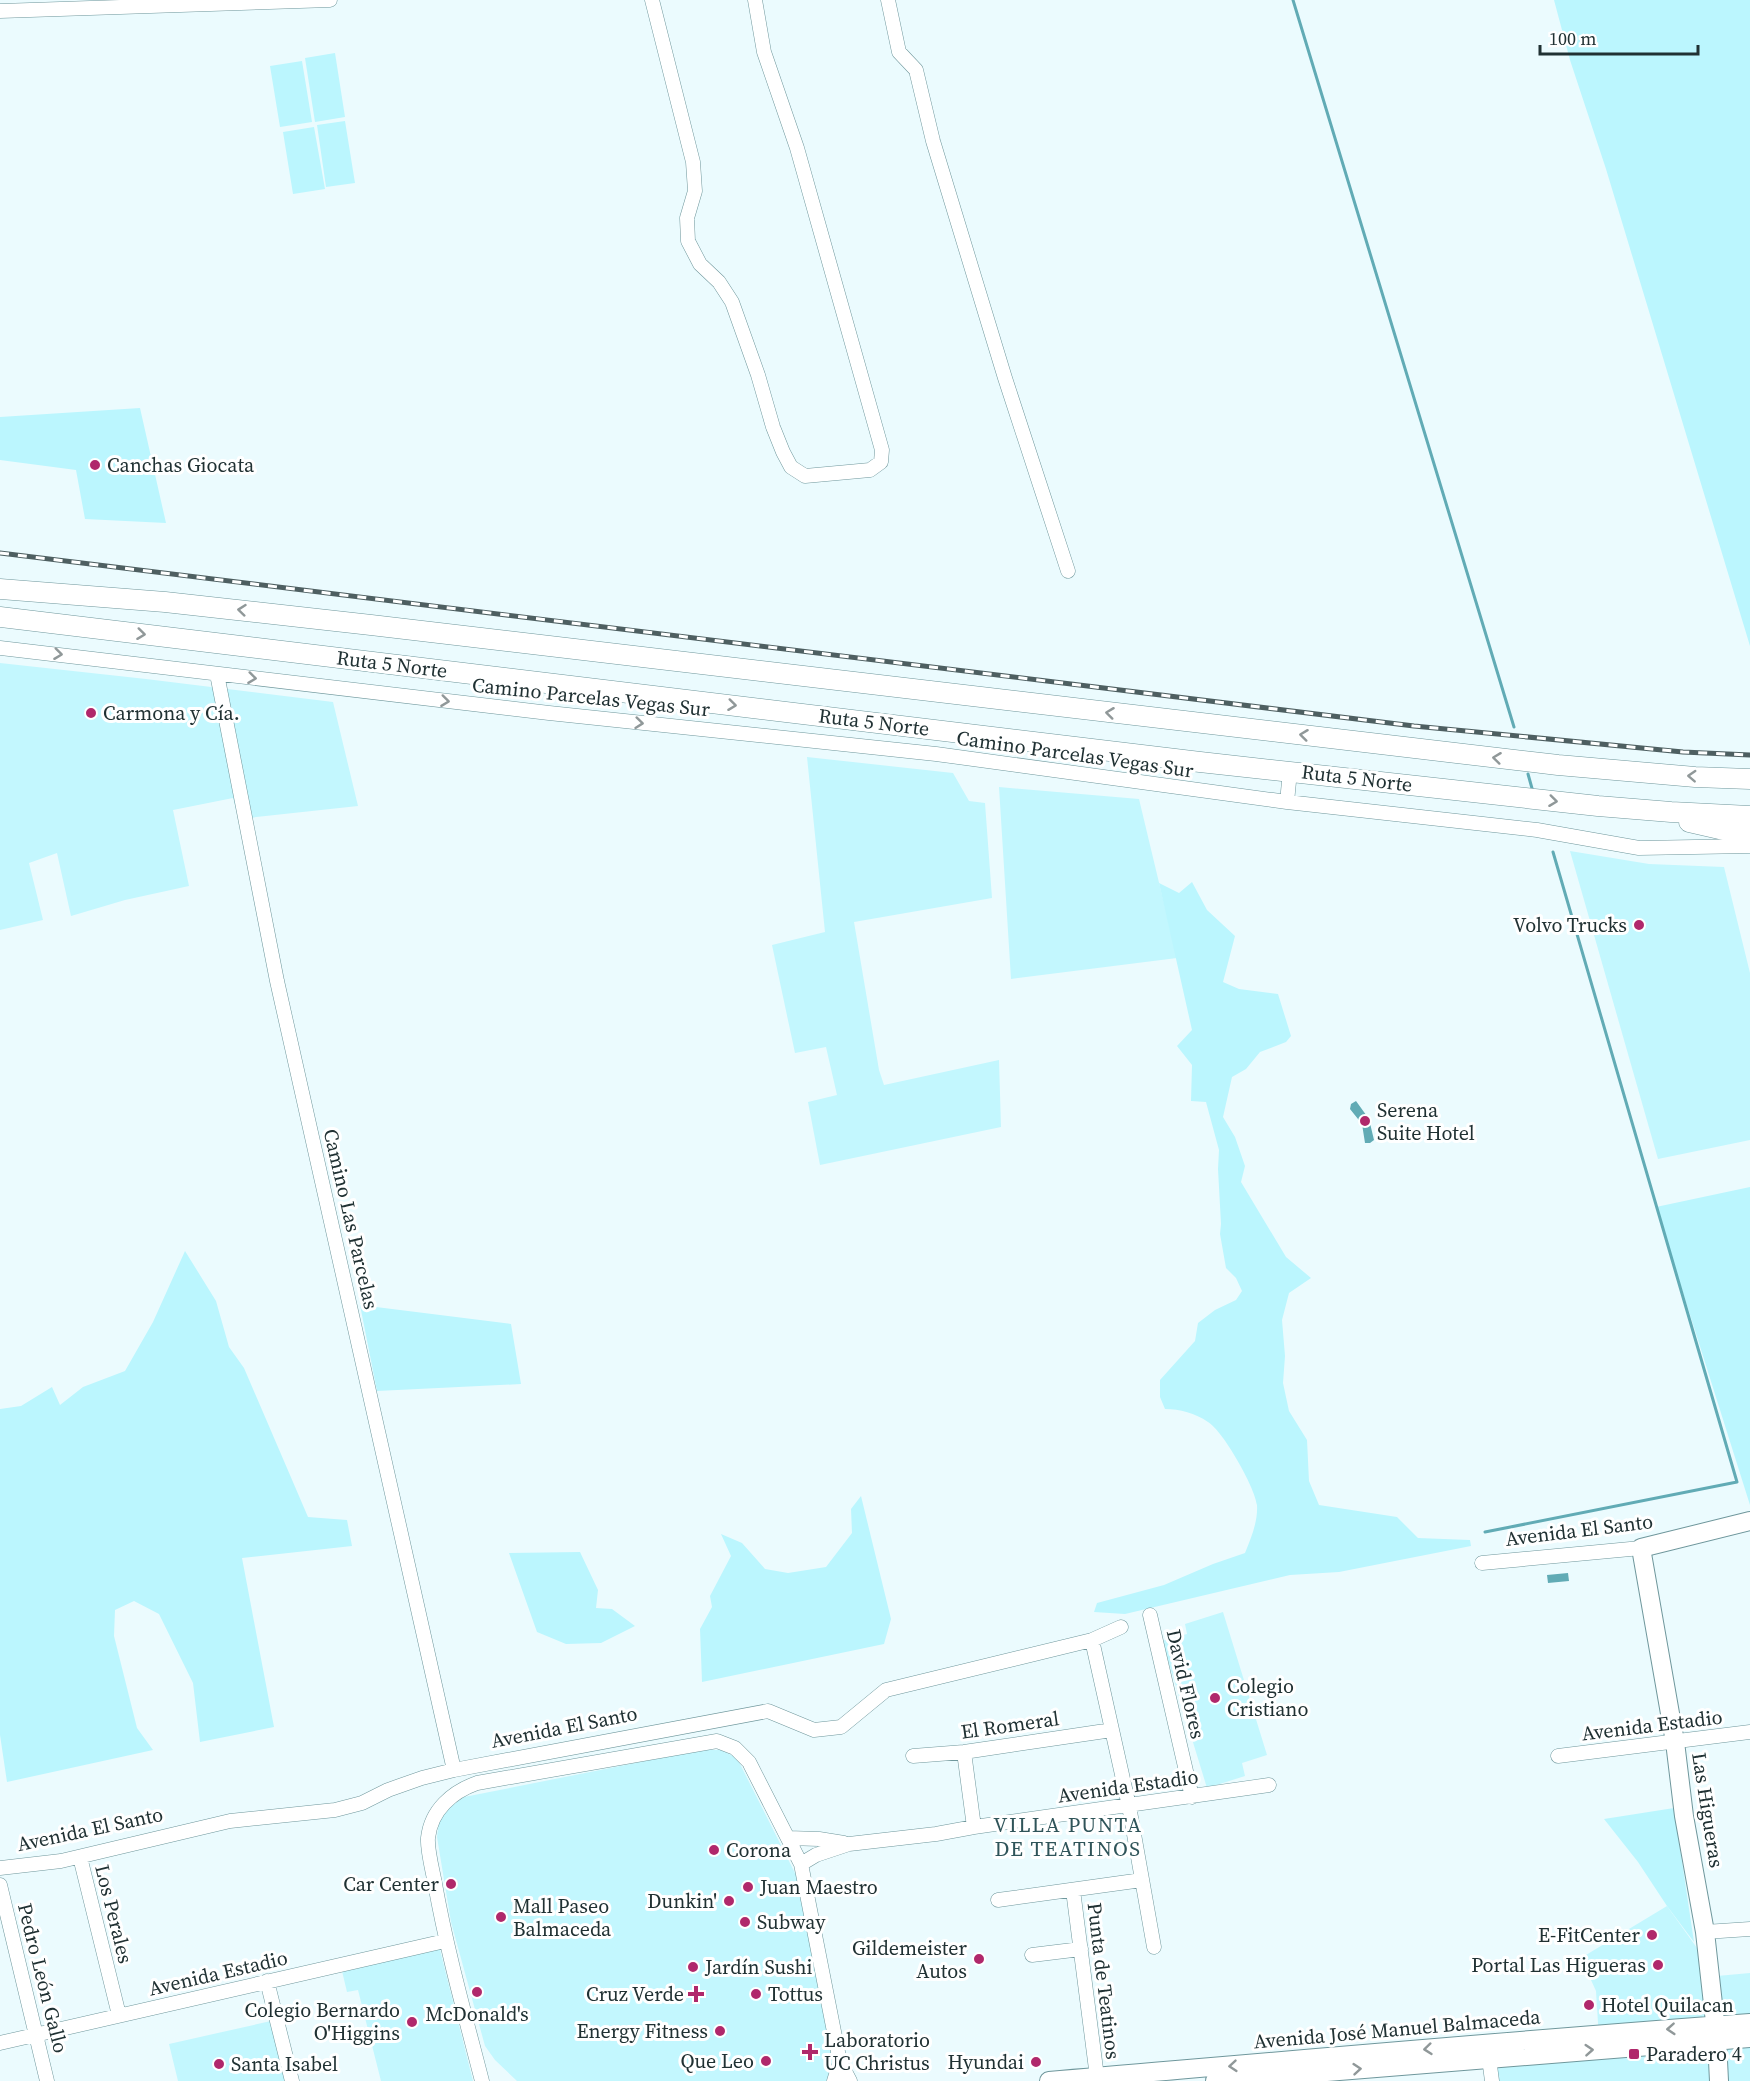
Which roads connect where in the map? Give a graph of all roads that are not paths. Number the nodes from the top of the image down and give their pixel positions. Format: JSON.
{"nodes":[{"id":1,"x":330,"y":0,"type":"edge"},
{"id":2,"x":652,"y":0,"type":"edge"},
{"id":3,"x":755,"y":0,"type":"edge"},
{"id":4,"x":888,"y":0,"type":"edge"},
{"id":5,"x":159,"y":3,"type":"edge"},
{"id":6,"x":0,"y":11,"type":"edge"},
{"id":7,"x":1068,"y":571,"type":"dead end"},
{"id":8,"x":0,"y":575,"type":"edge"},
{"id":9,"x":0,"y":588,"type":"edge"},
{"id":10,"x":165,"y":602,"type":"junction"},
{"id":11,"x":0,"y":617,"type":"edge"},
{"id":12,"x":0,"y":648,"type":"edge"},
{"id":13,"x":217,"y":674,"type":"junction"},
{"id":14,"x":1290,"y":771,"type":"junction"},
{"id":15,"x":1750,"y":779,"type":"edge"},
{"id":16,"x":1287,"y":802,"type":"junction"},
{"id":17,"x":1634,"y":810,"type":"junction"},
{"id":18,"x":1750,"y":816,"type":"edge"},
{"id":19,"x":1750,"y":836,"type":"edge"},
{"id":20,"x":1750,"y":846,"type":"edge"},
{"id":21,"x":1750,"y":1521,"type":"edge"},
{"id":22,"x":1641,"y":1548,"type":"junction"},
{"id":23,"x":1482,"y":1563,"type":"dead end"},
{"id":24,"x":1150,"y":1615,"type":"dead end"},
{"id":25,"x":1121,"y":1627,"type":"dead end"},
{"id":26,"x":1092,"y":1640,"type":"junction"},
{"id":27,"x":1112,"y":1730,"type":"junction"},
{"id":28,"x":1750,"y":1732,"type":"edge"},
{"id":29,"x":1675,"y":1742,"type":"junction"},
{"id":30,"x":964,"y":1752,"type":"junction"},
{"id":31,"x":913,"y":1756,"type":"dead end"},
{"id":32,"x":1558,"y":1756,"type":"dead end"},
{"id":33,"x":454,"y":1770,"type":"junction"},
{"id":34,"x":1269,"y":1785,"type":"dead end"},
{"id":35,"x":1192,"y":1797,"type":"junction"},
{"id":36,"x":1130,"y":1806,"type":"junction"},
{"id":37,"x":974,"y":1827,"type":"junction"},
{"id":38,"x":788,"y":1838,"type":"junction"},
{"id":39,"x":849,"y":1844,"type":"junction"},
{"id":40,"x":80,"y":1857,"type":"junction"},
{"id":41,"x":801,"y":1864,"type":"junction"},
{"id":42,"x":0,"y":1868,"type":"edge"},
{"id":43,"x":1142,"y":1880,"type":"junction"},
{"id":44,"x":0,"y":1885,"type":"edge"},
{"id":45,"x":1073,"y":1890,"type":"junction"},
{"id":46,"x":998,"y":1900,"type":"dead end"},
{"id":47,"x":1750,"y":1929,"type":"edge"},
{"id":48,"x":1705,"y":1932,"type":"junction"},
{"id":49,"x":445,"y":1941,"type":"junction"},
{"id":50,"x":1154,"y":1947,"type":"dead end"},
{"id":51,"x":1081,"y":1949,"type":"junction"},
{"id":52,"x":1032,"y":1955,"type":"dead end"},
{"id":53,"x":267,"y":1982,"type":"junction"},
{"id":54,"x":119,"y":2015,"type":"junction"},
{"id":55,"x":1750,"y":2023,"type":"edge"},
{"id":56,"x":1716,"y":2033,"type":"junction"},
{"id":57,"x":37,"y":2034,"type":"junction"},
{"id":58,"x":1567,"y":2036,"type":"junction"},
{"id":59,"x":1750,"y":2038,"type":"edge"},
{"id":60,"x":0,"y":2043,"type":"edge"},
{"id":61,"x":1489,"y":2058,"type":"junction"},
{"id":62,"x":840,"y":2062,"type":"junction"},
{"id":63,"x":481,"y":2074,"type":"edge"},
{"id":64,"x":1386,"y":2074,"type":"edge"},
{"id":65,"x":1173,"y":2076,"type":"edge"},
{"id":66,"x":1097,"y":2077,"type":"junction"},
{"id":67,"x":47,"y":2081,"type":"edge"},
{"id":68,"x":292,"y":2081,"type":"edge"},
{"id":69,"x":492,"y":2081,"type":"edge"},
{"id":70,"x":834,"y":2081,"type":"edge"},
{"id":71,"x":850,"y":2081,"type":"edge"},
{"id":72,"x":1049,"y":2081,"type":"edge"},
{"id":73,"x":1215,"y":2081,"type":"edge"},
{"id":74,"x":1492,"y":2081,"type":"edge"},
{"id":75,"x":1719,"y":2081,"type":"edge"}],
"edges":[{"from":1,"to":5,"type":"street"},
{"from":2,"to":3,"type":"street"},
{"from":4,"to":7,"type":"street"},
{"from":5,"to":6,"type":"street"},
{"from":8,"to":10,"type":"highway"},
{"from":9,"to":10,"type":"highway","name":"Ruta 5 Norte"},
{"from":15,"to":10,"type":"highway","name":"Ruta 5 Norte","one_way":true},
{"from":11,"to":14,"type":"highway","name":"Ruta 5 Norte","one_way":true},
{"from":12,"to":13,"type":"street","name":"Camino Parcelas Vegas Sur","one_way":true},
{"from":13,"to":16,"type":"street","name":"Camino Parcelas Vegas Sur","one_way":true},
{"from":13,"to":33,"type":"street","name":"Camino Las Parcelas"},
{"from":14,"to":16,"type":"street"},
{"from":14,"to":17,"type":"highway","name":"Ruta 5 Norte","one_way":true},
{"from":16,"to":20,"type":"street","name":"Camino Parcelas Vegas Sur"},
{"from":17,"to":18,"type":"highway","name":"Ruta 5 Norte"},
{"from":17,"to":19,"type":"highway"},
{"from":21,"to":22,"type":"main road","name":"Avenida El Santo"},
{"from":22,"to":23,"type":"street","name":"Avenida El Santo"},
{"from":22,"to":29,"type":"main road","name":"Las Higueras"},
{"from":24,"to":35,"type":"street","name":"David Flores"},
{"from":25,"to":26,"type":"street","name":"Avenida El Santo"},
{"from":26,"to":27,"type":"street"},
{"from":26,"to":33,"type":"street","name":"Avenida El Santo"},
{"from":27,"to":30,"type":"street","name":"El Romeral"},
{"from":27,"to":36,"type":"street"},
{"from":28,"to":29,"type":"street","name":"Avenida Estadio"},
{"from":29,"to":32,"type":"street","name":"Avenida Estadio"},
{"from":29,"to":48,"type":"main road","name":"Las Higueras"},
{"from":30,"to":31,"type":"street","name":"El Romeral"},
{"from":30,"to":37,"type":"street"},
{"from":33,"to":40,"type":"street","name":"Avenida El Santo"},
{"from":34,"to":35,"type":"street","name":"Avenida Estadio"},
{"from":35,"to":36,"type":"street","name":"Avenida Estadio"},
{"from":36,"to":37,"type":"street","name":"Avenida Estadio"},
{"from":36,"to":43,"type":"street"},
{"from":37,"to":39,"type":"street","name":"Avenida Estadio"},
{"from":38,"to":39,"type":"street","name":"Avenida Estadio"},
{"from":38,"to":41,"type":"street"},
{"from":38,"to":49,"type":"street"},
{"from":39,"to":41,"type":"street","name":"Avenida Estadio"},
{"from":40,"to":42,"type":"street","name":"Avenida El Santo"},
{"from":40,"to":54,"type":"street","name":"Los Perales"},
{"from":41,"to":62,"type":"street"},
{"from":43,"to":45,"type":"street"},
{"from":43,"to":50,"type":"street"},
{"from":44,"to":57,"type":"street","name":"Pedro León Gallo"},
{"from":45,"to":46,"type":"street"},
{"from":45,"to":51,"type":"street","name":"Punta de Teatinos"},
{"from":47,"to":48,"type":"street"},
{"from":48,"to":56,"type":"main road","name":"Las Higueras"},
{"from":49,"to":53,"type":"street","name":"Avenida Estadio"},
{"from":49,"to":63,"type":"street"},
{"from":51,"to":52,"type":"street"},
{"from":51,"to":66,"type":"street","name":"Punta de Teatinos"},
{"from":53,"to":54,"type":"street","name":"Avenida Estadio"},
{"from":53,"to":68,"type":"street"},
{"from":54,"to":57,"type":"street","name":"Avenida Estadio"},
{"from":55,"to":56,"type":"main road","name":"Avenida José Manuel Balmaceda"},
{"from":56,"to":58,"type":"main road","name":"Avenida José Manuel Balmaceda","one_way":true},
{"from":56,"to":59,"type":"main road","name":"Avenida José Manuel Balmaceda"},
{"from":61,"to":56,"type":"main road","name":"Avenida José Manuel Balmaceda","one_way":true},
{"from":56,"to":75,"type":"main road","name":"Las Higueras"},
{"from":57,"to":60,"type":"street","name":"Avenida Estadio"},
{"from":57,"to":67,"type":"street","name":"Pedro León Gallo"},
{"from":58,"to":61,"type":"main road"},
{"from":58,"to":65,"type":"main road","name":"Avenida José Manuel Balmaceda","one_way":true},
{"from":61,"to":64,"type":"main road","name":"Avenida José Manuel Balmaceda"},
{"from":61,"to":74,"type":"street"},
{"from":62,"to":70,"type":"street"},
{"from":62,"to":71,"type":"street"},
{"from":63,"to":69,"type":"street"},
{"from":73,"to":64,"type":"main road","name":"Avenida José Manuel Balmaceda","one_way":true},
{"from":65,"to":66,"type":"main road","name":"Avenida José Manuel Balmaceda"},
{"from":66,"to":72,"type":"main road","name":"Avenida José Manuel Balmaceda"}]}
